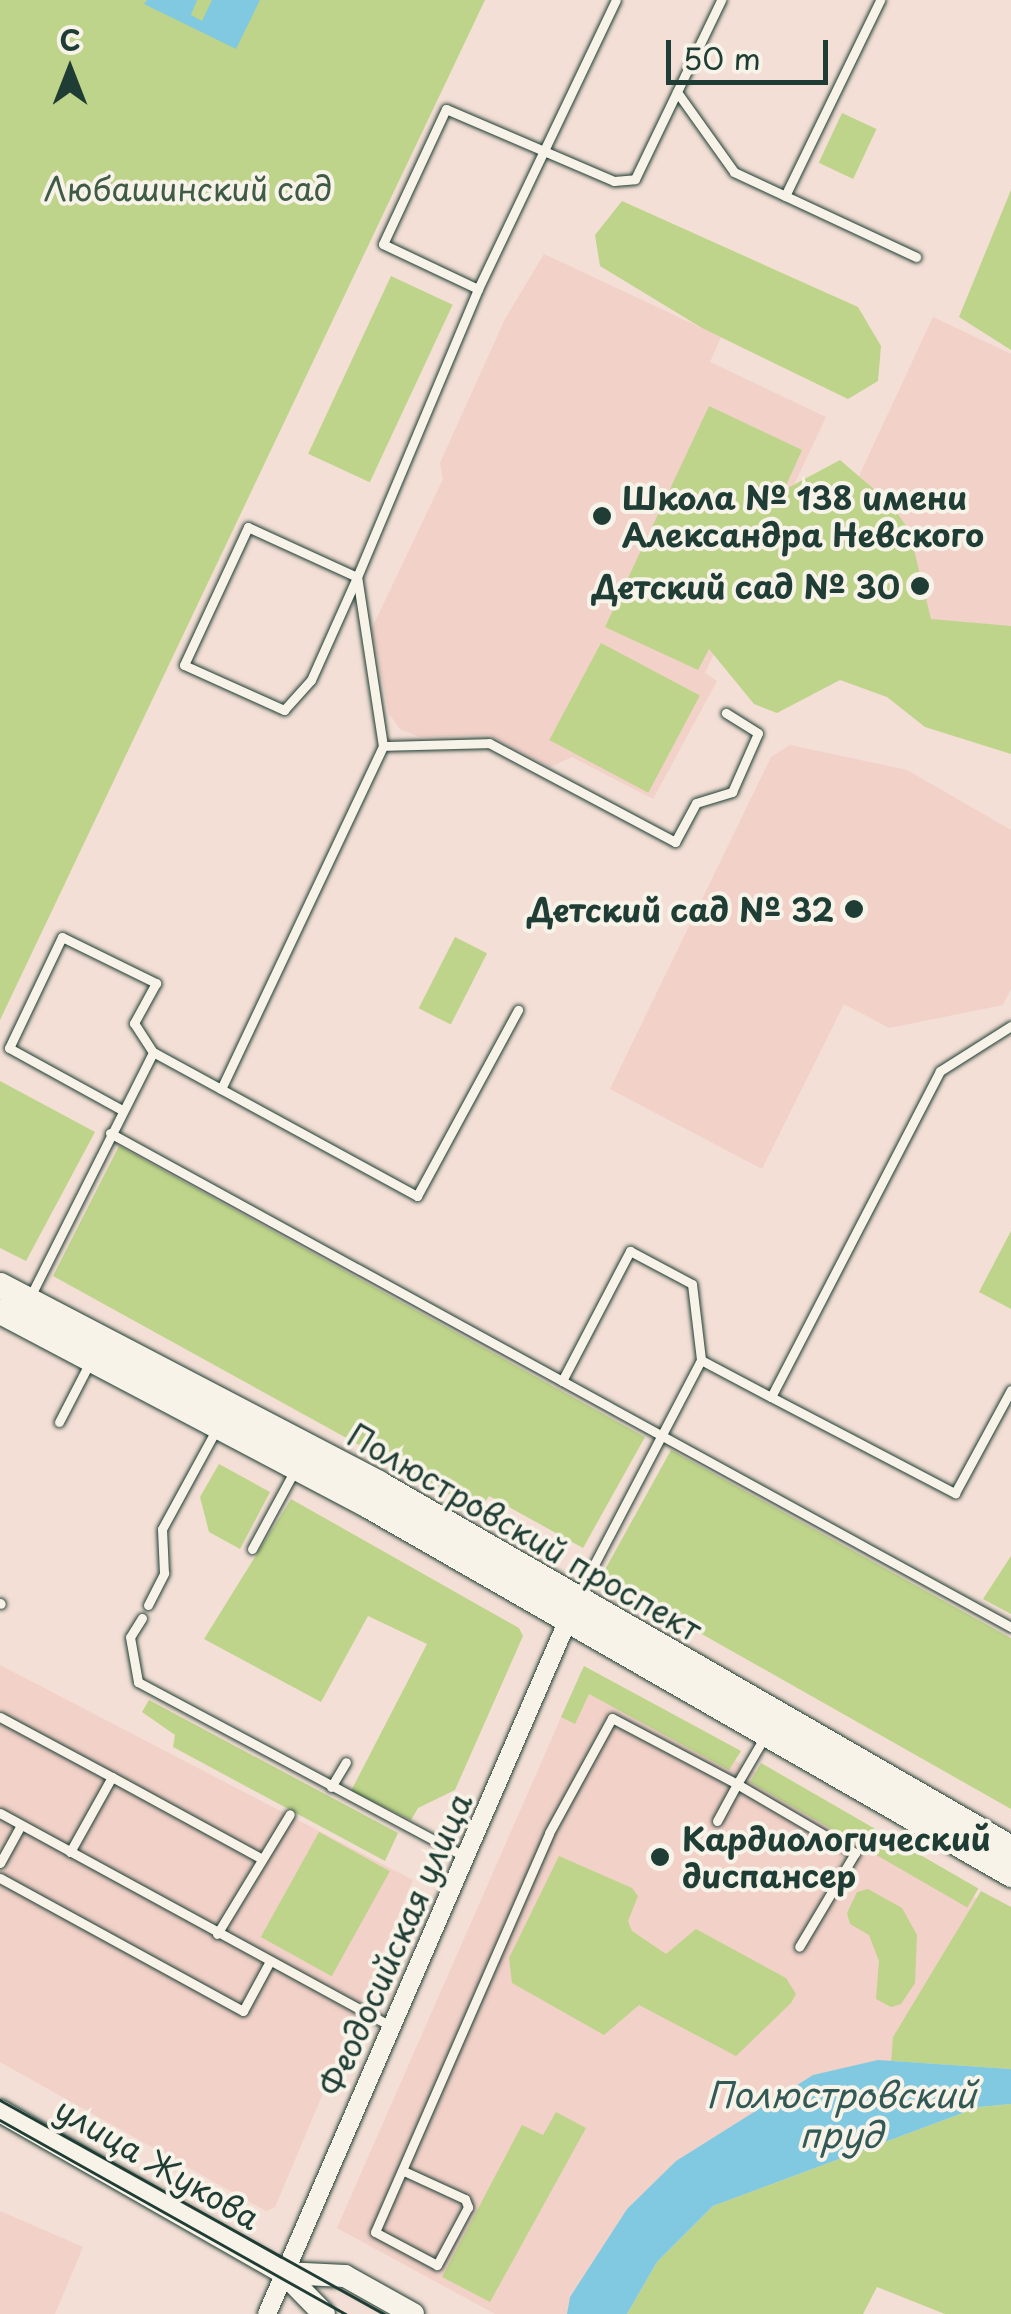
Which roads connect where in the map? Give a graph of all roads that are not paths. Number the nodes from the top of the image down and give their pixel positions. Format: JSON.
{"nodes":[{"id":1,"x":616,"y":0,"type":"edge"},
{"id":2,"x":721,"y":0,"type":"edge"},
{"id":3,"x":880,"y":0,"type":"edge"},
{"id":4,"x":678,"y":92,"type":"junction"},
{"id":5,"x":546,"y":148,"type":"junction"},
{"id":6,"x":786,"y":196,"type":"junction"},
{"id":7,"x":916,"y":256,"type":"dead end"},
{"id":8,"x":478,"y":289,"type":"junction"},
{"id":9,"x":357,"y":577,"type":"junction"},
{"id":10,"x":726,"y":713,"type":"dead end"},
{"id":11,"x":383,"y":746,"type":"junction"},
{"id":12,"x":518,"y":1010,"type":"dead end"},
{"id":13,"x":1010,"y":1028,"type":"edge"},
{"id":14,"x":153,"y":1052,"type":"junction"},
{"id":15,"x":222,"y":1090,"type":"junction"},
{"id":16,"x":122,"y":1110,"type":"junction"},
{"id":17,"x":110,"y":1133,"type":"junction"},
{"id":18,"x":0,"y":1284,"type":"edge"},
{"id":19,"x":16,"y":1310,"type":"edge"},
{"id":20,"x":97,"y":1349,"type":"junction"},
{"id":21,"x":701,"y":1360,"type":"junction"},
{"id":22,"x":562,"y":1381,"type":"junction"},
{"id":23,"x":1011,"y":1390,"type":"edge"},
{"id":24,"x":771,"y":1397,"type":"junction"},
{"id":25,"x":224,"y":1415,"type":"junction"},
{"id":26,"x":58,"y":1422,"type":"dead end"},
{"id":27,"x":661,"y":1435,"type":"junction"},
{"id":28,"x":302,"y":1457,"type":"junction"},
{"id":29,"x":252,"y":1549,"type":"dead end"},
{"id":30,"x":148,"y":1605,"type":"dead end"},
{"id":31,"x":573,"y":1608,"type":"junction"},
{"id":32,"x":142,"y":1618,"type":"dead end"},
{"id":33,"x":1011,"y":1627,"type":"edge"},
{"id":34,"x":0,"y":1717,"type":"edge"},
{"id":35,"x":772,"y":1724,"type":"junction"},
{"id":36,"x":346,"y":1762,"type":"dead end"},
{"id":37,"x":112,"y":1777,"type":"junction"},
{"id":38,"x":737,"y":1784,"type":"junction"},
{"id":39,"x":331,"y":1788,"type":"junction"},
{"id":40,"x":0,"y":1814,"type":"edge"},
{"id":41,"x":290,"y":1814,"type":"dead end"},
{"id":42,"x":717,"y":1820,"type":"dead end"},
{"id":43,"x":22,"y":1825,"type":"junction"},
{"id":44,"x":1011,"y":1848,"type":"edge"},
{"id":45,"x":70,"y":1852,"type":"junction"},
{"id":46,"x":466,"y":1857,"type":"junction"},
{"id":47,"x":259,"y":1858,"type":"junction"},
{"id":48,"x":0,"y":1864,"type":"edge"},
{"id":49,"x":1011,"y":1874,"type":"edge"},
{"id":50,"x":0,"y":1878,"type":"edge"},
{"id":51,"x":217,"y":1934,"type":"junction"},
{"id":52,"x":799,"y":1948,"type":"dead end"},
{"id":53,"x":270,"y":1963,"type":"junction"},
{"id":54,"x":392,"y":2027,"type":"junction"},
{"id":55,"x":0,"y":2111,"type":"edge"},
{"id":56,"x":406,"y":2172,"type":"junction"},
{"id":57,"x":284,"y":2272,"type":"junction"},
{"id":58,"x":267,"y":2314,"type":"edge"},
{"id":59,"x":324,"y":2314,"type":"edge"},
{"id":60,"x":413,"y":2314,"type":"edge"}],
"edges":[{"from":1,"to":5,"type":"lane"},
{"from":2,"to":4,"type":"lane"},
{"from":3,"to":6,"type":"lane"},
{"from":4,"to":5,"type":"lane"},
{"from":4,"to":6,"type":"lane"},
{"from":5,"to":8,"type":"lane"},
{"from":5,"to":8,"type":"lane"},
{"from":6,"to":7,"type":"lane"},
{"from":8,"to":9,"type":"lane"},
{"from":9,"to":9,"type":"lane"},
{"from":9,"to":11,"type":"lane"},
{"from":10,"to":11,"type":"lane"},
{"from":11,"to":15,"type":"lane"},
{"from":12,"to":15,"type":"lane"},
{"from":13,"to":24,"type":"lane"},
{"from":14,"to":15,"type":"lane"},
{"from":14,"to":16,"type":"lane"},
{"from":14,"to":16,"type":"lane"},
{"from":16,"to":17,"type":"lane"},
{"from":17,"to":19,"type":"lane"},
{"from":17,"to":22,"type":"lane"},
{"from":18,"to":19,"type":"main road","name":"Полюстровский проспект"},
{"from":19,"to":20,"type":"main road","name":"Полюстровский проспект"},
{"from":20,"to":25,"type":"main road","name":"Полюстровский проспект"},
{"from":20,"to":26,"type":"lane"},
{"from":21,"to":22,"type":"lane"},
{"from":21,"to":24,"type":"lane"},
{"from":21,"to":27,"type":"lane"},
{"from":22,"to":27,"type":"lane"},
{"from":23,"to":24,"type":"lane"},
{"from":25,"to":28,"type":"main road","name":"Полюстровский проспект"},
{"from":25,"to":30,"type":"lane"},
{"from":27,"to":31,"type":"lane"},
{"from":27,"to":33,"type":"lane"},
{"from":28,"to":29,"type":"lane"},
{"from":28,"to":31,"type":"main road","name":"Полюстровский проспект"},
{"from":31,"to":35,"type":"main road","name":"Полюстровский проспект"},
{"from":31,"to":46,"type":"street","name":"Феодосийская улица"},
{"from":32,"to":39,"type":"lane"},
{"from":34,"to":37,"type":"lane"},
{"from":35,"to":38,"type":"lane"},
{"from":35,"to":44,"type":"main road","name":"Полюстровский проспект"},
{"from":35,"to":49,"type":"main road","name":"Полюстровский проспект"},
{"from":36,"to":39,"type":"lane"},
{"from":37,"to":45,"type":"lane"},
{"from":37,"to":47,"type":"lane"},
{"from":38,"to":42,"type":"lane"},
{"from":38,"to":52,"type":"lane"},
{"from":38,"to":56,"type":"lane"},
{"from":39,"to":46,"type":"lane"},
{"from":40,"to":43,"type":"lane"},
{"from":41,"to":47,"type":"lane"},
{"from":43,"to":45,"type":"lane"},
{"from":43,"to":48,"type":"lane"},
{"from":45,"to":51,"type":"lane"},
{"from":46,"to":54,"type":"street","name":"Феодосийская улица"},
{"from":47,"to":51,"type":"lane"},
{"from":50,"to":53,"type":"lane"},
{"from":51,"to":53,"type":"lane"},
{"from":53,"to":54,"type":"lane"},
{"from":54,"to":57,"type":"street","name":"Феодосийская улица"},
{"from":55,"to":57,"type":"street","name":"улица Жукова"},
{"from":56,"to":56,"type":"lane"},
{"from":57,"to":58,"type":"street","name":"Феодосийская улица"},
{"from":57,"to":59,"type":"street","name":"улица Жукова"},
{"from":57,"to":60,"type":"street","name":"улица Жукова"}]}
